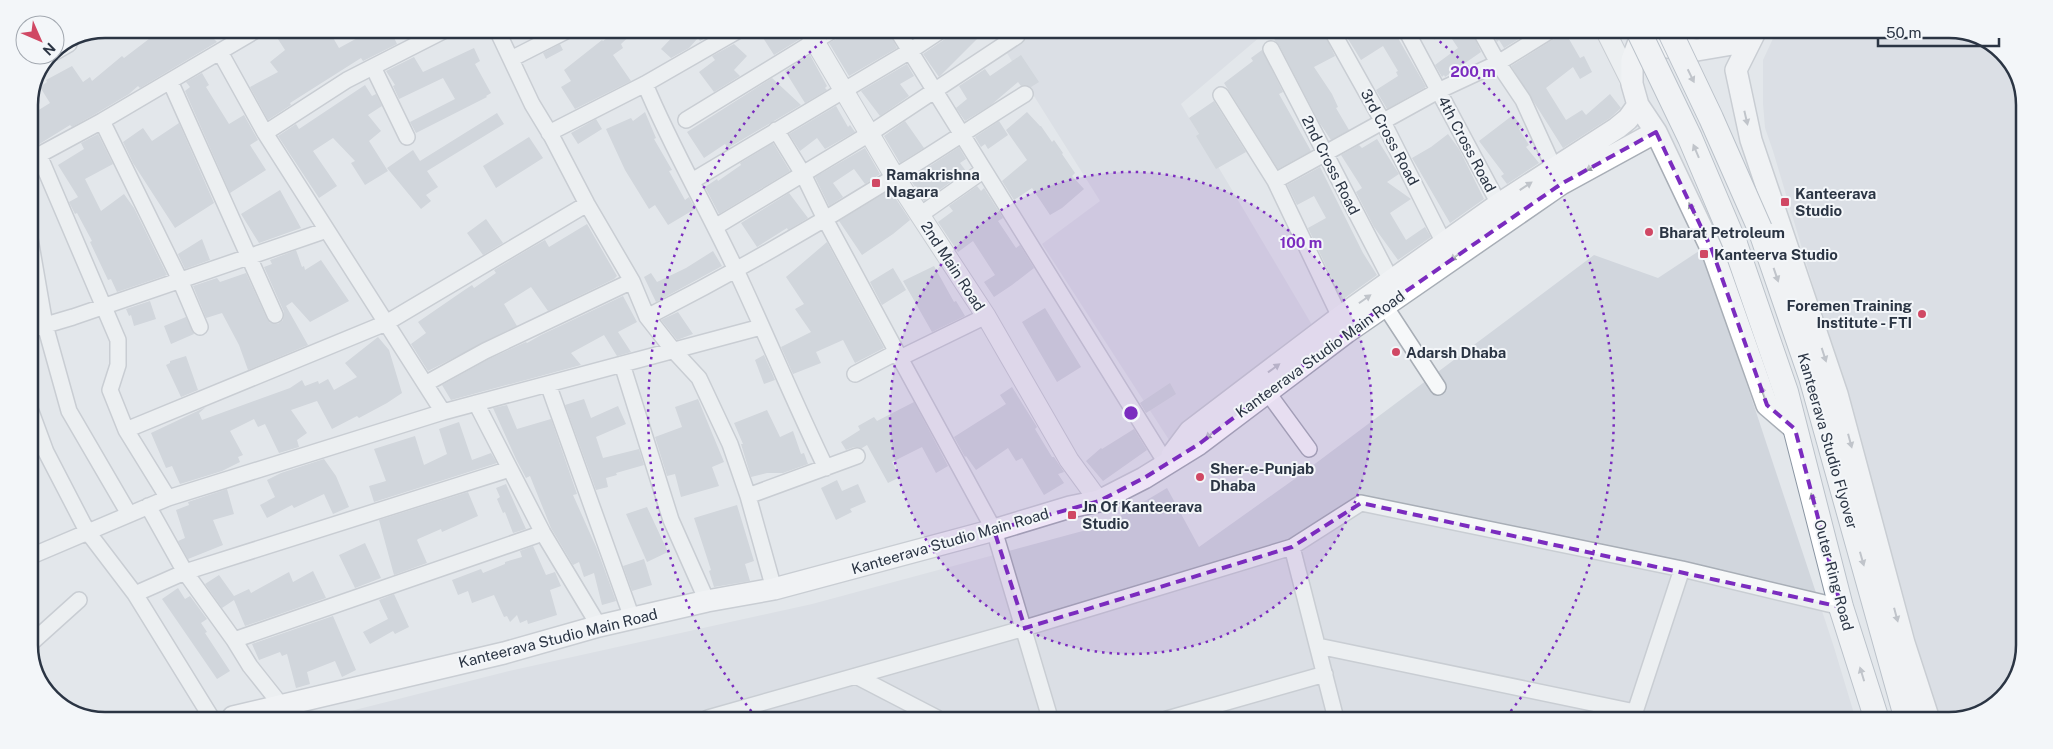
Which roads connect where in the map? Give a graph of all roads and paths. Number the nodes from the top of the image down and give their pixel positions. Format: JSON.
{"nodes":[{"id":1,"x":239,"y":38,"type":"edge"},
{"id":2,"x":431,"y":38,"type":"edge"},
{"id":3,"x":501,"y":38,"type":"edge"},
{"id":4,"x":552,"y":38,"type":"edge"},
{"id":5,"x":714,"y":38,"type":"edge"},
{"id":6,"x":808,"y":38,"type":"edge"},
{"id":7,"x":812,"y":38,"type":"edge"},
{"id":8,"x":902,"y":38,"type":"edge"},
{"id":9,"x":929,"y":38,"type":"edge"},
{"id":10,"x":1014,"y":38,"type":"edge"},
{"id":11,"x":1336,"y":38,"type":"edge"},
{"id":12,"x":1410,"y":38,"type":"edge"},
{"id":13,"x":1484,"y":38,"type":"edge"},
{"id":14,"x":1538,"y":38,"type":"edge"},
{"id":15,"x":1609,"y":38,"type":"edge"},
{"id":16,"x":1641,"y":38,"type":"edge"},
{"id":17,"x":1643,"y":38,"type":"edge"},
{"id":18,"x":1650,"y":38,"type":"edge"},
{"id":19,"x":1673,"y":38,"type":"edge"},
{"id":20,"x":1744,"y":38,"type":"edge"},
{"id":21,"x":1751,"y":38,"type":"edge"},
{"id":22,"x":1271,"y":50,"type":"dead end"},
{"id":23,"x":910,"y":51,"type":"junction"},
{"id":24,"x":220,"y":52,"type":"junction"},
{"id":25,"x":511,"y":59,"type":"junction"},
{"id":26,"x":1498,"y":62,"type":"junction"},
{"id":27,"x":373,"y":67,"type":"junction"},
{"id":28,"x":170,"y":81,"type":"junction"},
{"id":29,"x":645,"y":84,"type":"junction"},
{"id":30,"x":1632,"y":84,"type":"junction"},
{"id":31,"x":843,"y":89,"type":"junction"},
{"id":32,"x":935,"y":91,"type":"junction"},
{"id":33,"x":1438,"y":92,"type":"junction"},
{"id":34,"x":1025,"y":94,"type":"dead end"},
{"id":35,"x":1221,"y":95,"type":"dead end"},
{"id":36,"x":1638,"y":105,"type":"junction"},
{"id":37,"x":686,"y":120,"type":"dead end"},
{"id":38,"x":102,"y":121,"type":"junction"},
{"id":39,"x":1383,"y":122,"type":"junction"},
{"id":40,"x":776,"y":130,"type":"junction"},
{"id":41,"x":1656,"y":132,"type":"junction"},
{"id":42,"x":265,"y":133,"type":"junction"},
{"id":43,"x":549,"y":133,"type":"junction"},
{"id":44,"x":869,"y":134,"type":"junction"},
{"id":45,"x":961,"y":134,"type":"junction"},
{"id":46,"x":408,"y":137,"type":"dead end"},
{"id":47,"x":1325,"y":154,"type":"junction"},
{"id":48,"x":1554,"y":168,"type":"junction"},
{"id":49,"x":984,"y":170,"type":"junction"},
{"id":50,"x":803,"y":174,"type":"junction"},
{"id":51,"x":895,"y":177,"type":"junction"},
{"id":52,"x":692,"y":181,"type":"junction"},
{"id":53,"x":1275,"y":181,"type":"junction"},
{"id":54,"x":587,"y":204,"type":"junction"},
{"id":55,"x":1499,"y":204,"type":"junction"},
{"id":56,"x":920,"y":215,"type":"junction"},
{"id":57,"x":825,"y":219,"type":"junction"},
{"id":58,"x":715,"y":227,"type":"junction"},
{"id":59,"x":327,"y":230,"type":"junction"},
{"id":60,"x":1444,"y":243,"type":"junction"},
{"id":61,"x":250,"y":256,"type":"junction"},
{"id":62,"x":736,"y":269,"type":"junction"},
{"id":63,"x":180,"y":280,"type":"junction"},
{"id":64,"x":1391,"y":280,"type":"junction"},
{"id":65,"x":632,"y":281,"type":"junction"},
{"id":66,"x":38,"y":285,"type":"edge"},
{"id":67,"x":104,"y":306,"type":"junction"},
{"id":68,"x":1385,"y":306,"type":"junction"},
{"id":69,"x":275,"y":314,"type":"dead end"},
{"id":70,"x":986,"y":316,"type":"junction"},
{"id":71,"x":647,"y":317,"type":"junction"},
{"id":72,"x":1340,"y":317,"type":"junction"},
{"id":73,"x":386,"y":323,"type":"junction"},
{"id":74,"x":45,"y":325,"type":"junction"},
{"id":75,"x":38,"y":327,"type":"edge"},
{"id":76,"x":200,"y":327,"type":"dead end"},
{"id":77,"x":761,"y":327,"type":"junction"},
{"id":78,"x":673,"y":350,"type":"junction"},
{"id":79,"x":898,"y":355,"type":"junction"},
{"id":80,"x":622,"y":364,"type":"junction"},
{"id":81,"x":855,"y":374,"type":"dead end"},
{"id":82,"x":425,"y":384,"type":"junction"},
{"id":83,"x":548,"y":384,"type":"junction"},
{"id":84,"x":1438,"y":387,"type":"dead end"},
{"id":85,"x":1268,"y":393,"type":"junction"},
{"id":86,"x":476,"y":403,"type":"junction"},
{"id":87,"x":443,"y":412,"type":"junction"},
{"id":88,"x":1795,"y":429,"type":"junction"},
{"id":89,"x":38,"y":430,"type":"edge"},
{"id":90,"x":126,"y":430,"type":"junction"},
{"id":91,"x":1309,"y":449,"type":"dead end"},
{"id":92,"x":857,"y":456,"type":"dead end"},
{"id":93,"x":1166,"y":463,"type":"junction"},
{"id":94,"x":826,"y":468,"type":"junction"},
{"id":95,"x":510,"y":469,"type":"junction"},
{"id":96,"x":748,"y":496,"type":"junction"},
{"id":97,"x":168,"y":498,"type":"junction"},
{"id":98,"x":1099,"y":501,"type":"junction"},
{"id":99,"x":148,"y":506,"type":"junction"},
{"id":100,"x":129,"y":514,"type":"junction"},
{"id":101,"x":994,"y":530,"type":"junction"},
{"id":102,"x":86,"y":531,"type":"junction"},
{"id":103,"x":543,"y":533,"type":"junction"},
{"id":104,"x":1292,"y":547,"type":"junction"},
{"id":105,"x":38,"y":552,"type":"edge"},
{"id":106,"x":1682,"y":570,"type":"junction"},
{"id":107,"x":186,"y":572,"type":"junction"},
{"id":108,"x":774,"y":589,"type":"junction"},
{"id":109,"x":135,"y":594,"type":"junction"},
{"id":110,"x":79,"y":600,"type":"dead end"},
{"id":111,"x":707,"y":601,"type":"junction"},
{"id":112,"x":1841,"y":607,"type":"junction"},
{"id":113,"x":632,"y":618,"type":"junction"},
{"id":114,"x":599,"y":626,"type":"junction"},
{"id":115,"x":1025,"y":628,"type":"junction"},
{"id":116,"x":38,"y":637,"type":"edge"},
{"id":117,"x":240,"y":637,"type":"junction"},
{"id":118,"x":1318,"y":646,"type":"junction"},
{"id":119,"x":1325,"y":674,"type":"junction"},
{"id":120,"x":856,"y":676,"type":"junction"},
{"id":121,"x":281,"y":705,"type":"junction"},
{"id":122,"x":208,"y":712,"type":"edge"},
{"id":123,"x":253,"y":712,"type":"edge"},
{"id":124,"x":729,"y":712,"type":"edge"},
{"id":125,"x":926,"y":712,"type":"edge"},
{"id":126,"x":1048,"y":712,"type":"edge"},
{"id":127,"x":1192,"y":712,"type":"edge"},
{"id":128,"x":1334,"y":712,"type":"edge"},
{"id":129,"x":1874,"y":712,"type":"edge"},
{"id":130,"x":1905,"y":712,"type":"edge"},
{"id":131,"x":1926,"y":712,"type":"edge"}],
"edges":[{"from":1,"to":24,"type":"street"},
{"from":2,"to":27,"type":"street"},
{"from":3,"to":25,"type":"street"},
{"from":4,"to":25,"type":"street"},
{"from":5,"to":29,"type":"street"},
{"from":6,"to":37,"type":"street"},
{"from":7,"to":31,"type":"street","name":"2nd Main Road"},
{"from":8,"to":23,"type":"street"},
{"from":9,"to":23,"type":"street"},
{"from":10,"to":32,"type":"street"},
{"from":11,"to":39,"type":"street","name":"3rd Cross Road"},
{"from":12,"to":33,"type":"street","name":"4th Cross Road"},
{"from":13,"to":26,"type":"street"},
{"from":14,"to":26,"type":"street"},
{"from":15,"to":30,"type":"street"},
{"from":16,"to":30,"type":"main road"},
{"from":88,"to":17,"type":"highway","name":"Kanteerava Studio Flyover","one_way":true,"bridge":true},
{"from":18,"to":20,"type":"main road"},
{"from":19,"to":130,"type":"highway","name":"Kanteerava Studio Flyover","one_way":true,"bridge":true},
{"from":21,"to":131,"type":"main road","one_way":true},
{"from":22,"to":47,"type":"street","name":"2nd Cross Road"},
{"from":23,"to":31,"type":"street"},
{"from":23,"to":32,"type":"street"},
{"from":24,"to":28,"type":"street"},
{"from":24,"to":42,"type":"street"},
{"from":25,"to":43,"type":"street"},
{"from":26,"to":33,"type":"street"},
{"from":26,"to":48,"type":"street"},
{"from":27,"to":42,"type":"street"},
{"from":27,"to":46,"type":"street"},
{"from":28,"to":38,"type":"street"},
{"from":28,"to":61,"type":"street"},
{"from":29,"to":43,"type":"street"},
{"from":29,"to":52,"type":"street"},
{"from":30,"to":36,"type":"main road"},
{"from":31,"to":40,"type":"street"},
{"from":31,"to":44,"type":"street","name":"2nd Main Road"},
{"from":32,"to":44,"type":"street"},
{"from":32,"to":45,"type":"street"},
{"from":33,"to":39,"type":"street"},
{"from":33,"to":55,"type":"street","name":"4th Cross Road"},
{"from":34,"to":45,"type":"street"},
{"from":35,"to":53,"type":"street"},
{"from":36,"to":41,"type":"main road"},
{"from":36,"to":48,"type":"main road"},
{"from":38,"to":63,"type":"street"},
{"from":38,"to":67,"type":"street"},
{"from":39,"to":47,"type":"street"},
{"from":39,"to":60,"type":"street","name":"3rd Cross Road"},
{"from":40,"to":50,"type":"street"},
{"from":40,"to":52,"type":"street"},
{"from":41,"to":68,"type":"main road","name":"Kanteerava Studio Main Road","one_way":true},
{"from":88,"to":41,"type":"main road","one_way":true},
{"from":42,"to":59,"type":"street"},
{"from":43,"to":54,"type":"street"},
{"from":44,"to":50,"type":"street"},
{"from":44,"to":51,"type":"street","name":"2nd Main Road"},
{"from":45,"to":49,"type":"street"},
{"from":45,"to":51,"type":"street"},
{"from":47,"to":53,"type":"street"},
{"from":47,"to":64,"type":"street","name":"2nd Cross Road"},
{"from":55,"to":48,"type":"main road","one_way":true},
{"from":49,"to":56,"type":"street"},
{"from":49,"to":93,"type":"street"},
{"from":50,"to":57,"type":"street"},
{"from":50,"to":58,"type":"street"},
{"from":51,"to":56,"type":"street","name":"2nd Main Road"},
{"from":51,"to":57,"type":"street"},
{"from":52,"to":58,"type":"street"},
{"from":53,"to":72,"type":"street"},
{"from":54,"to":65,"type":"street"},
{"from":54,"to":73,"type":"street"},
{"from":55,"to":60,"type":"main road"},
{"from":56,"to":70,"type":"street","name":"2nd Main Road"},
{"from":57,"to":62,"type":"street"},
{"from":57,"to":79,"type":"street"},
{"from":58,"to":62,"type":"street"},
{"from":59,"to":61,"type":"street"},
{"from":59,"to":73,"type":"street"},
{"from":60,"to":64,"type":"main road"},
{"from":61,"to":63,"type":"street"},
{"from":61,"to":69,"type":"street"},
{"from":62,"to":71,"type":"street"},
{"from":62,"to":77,"type":"street"},
{"from":63,"to":67,"type":"street"},
{"from":63,"to":76,"type":"street"},
{"from":72,"to":64,"type":"main road","one_way":true},
{"from":65,"to":71,"type":"street"},
{"from":65,"to":82,"type":"street"},
{"from":66,"to":74,"type":"street"},
{"from":67,"to":74,"type":"street"},
{"from":67,"to":90,"type":"street"},
{"from":68,"to":84,"type":"street"},
{"from":68,"to":85,"type":"main road","name":"Kanteerava Studio Main Road"},
{"from":70,"to":79,"type":"street"},
{"from":70,"to":98,"type":"street","name":"2nd Main Road"},
{"from":71,"to":78,"type":"street"},
{"from":93,"to":72,"type":"main road","one_way":true},
{"from":73,"to":82,"type":"street"},
{"from":73,"to":90,"type":"street"},
{"from":74,"to":75,"type":"street"},
{"from":74,"to":100,"type":"street"},
{"from":77,"to":78,"type":"street"},
{"from":77,"to":94,"type":"street"},
{"from":78,"to":80,"type":"street"},
{"from":78,"to":96,"type":"street"},
{"from":79,"to":81,"type":"street"},
{"from":79,"to":101,"type":"street"},
{"from":80,"to":83,"type":"street"},
{"from":80,"to":111,"type":"street"},
{"from":82,"to":87,"type":"street"},
{"from":83,"to":86,"type":"street"},
{"from":83,"to":113,"type":"street"},
{"from":85,"to":91,"type":"street"},
{"from":85,"to":93,"type":"main road","name":"Kanteerava Studio Main Road","one_way":true},
{"from":86,"to":87,"type":"street"},
{"from":86,"to":95,"type":"street"},
{"from":87,"to":97,"type":"street"},
{"from":112,"to":88,"type":"highway","name":"Outer Ring Road","one_way":true},
{"from":89,"to":102,"type":"street"},
{"from":90,"to":97,"type":"street"},
{"from":92,"to":94,"type":"street"},
{"from":93,"to":98,"type":"main road","name":"Kanteerava Studio Main Road"},
{"from":94,"to":96,"type":"street"},
{"from":95,"to":103,"type":"street"},
{"from":95,"to":107,"type":"street"},
{"from":96,"to":108,"type":"street"},
{"from":97,"to":99,"type":"street"},
{"from":98,"to":101,"type":"main road","name":"Kanteerava Studio Main Road"},
{"from":99,"to":100,"type":"street"},
{"from":99,"to":107,"type":"street"},
{"from":100,"to":102,"type":"street"},
{"from":101,"to":108,"type":"main road","name":"Kanteerava Studio Main Road"},
{"from":101,"to":115,"type":"street"},
{"from":102,"to":105,"type":"street"},
{"from":102,"to":109,"type":"street"},
{"from":103,"to":114,"type":"street"},
{"from":103,"to":117,"type":"street"},
{"from":104,"to":106,"type":"street"},
{"from":104,"to":115,"type":"street"},
{"from":104,"to":118,"type":"street"},
{"from":106,"to":112,"type":"street"},
{"from":106,"to":118,"type":"street"},
{"from":107,"to":109,"type":"street"},
{"from":107,"to":117,"type":"street"},
{"from":108,"to":111,"type":"main road","name":"Kanteerava Studio Main Road"},
{"from":109,"to":122,"type":"street"},
{"from":110,"to":116,"type":"street"},
{"from":111,"to":113,"type":"main road","name":"Kanteerava Studio Main Road"},
{"from":129,"to":112,"type":"highway","name":"Outer Ring Road","one_way":true},
{"from":113,"to":114,"type":"main road","name":"Kanteerava Studio Main Road"},
{"from":114,"to":121,"type":"main road","name":"Kanteerava Studio Main Road"},
{"from":115,"to":120,"type":"street"},
{"from":115,"to":126,"type":"street"},
{"from":117,"to":121,"type":"street"},
{"from":118,"to":119,"type":"street"},
{"from":119,"to":127,"type":"street"},
{"from":119,"to":128,"type":"street"},
{"from":120,"to":124,"type":"street"},
{"from":120,"to":125,"type":"street"},
{"from":121,"to":123,"type":"main road","name":"Kanteerava Studio Main Road"}]}
